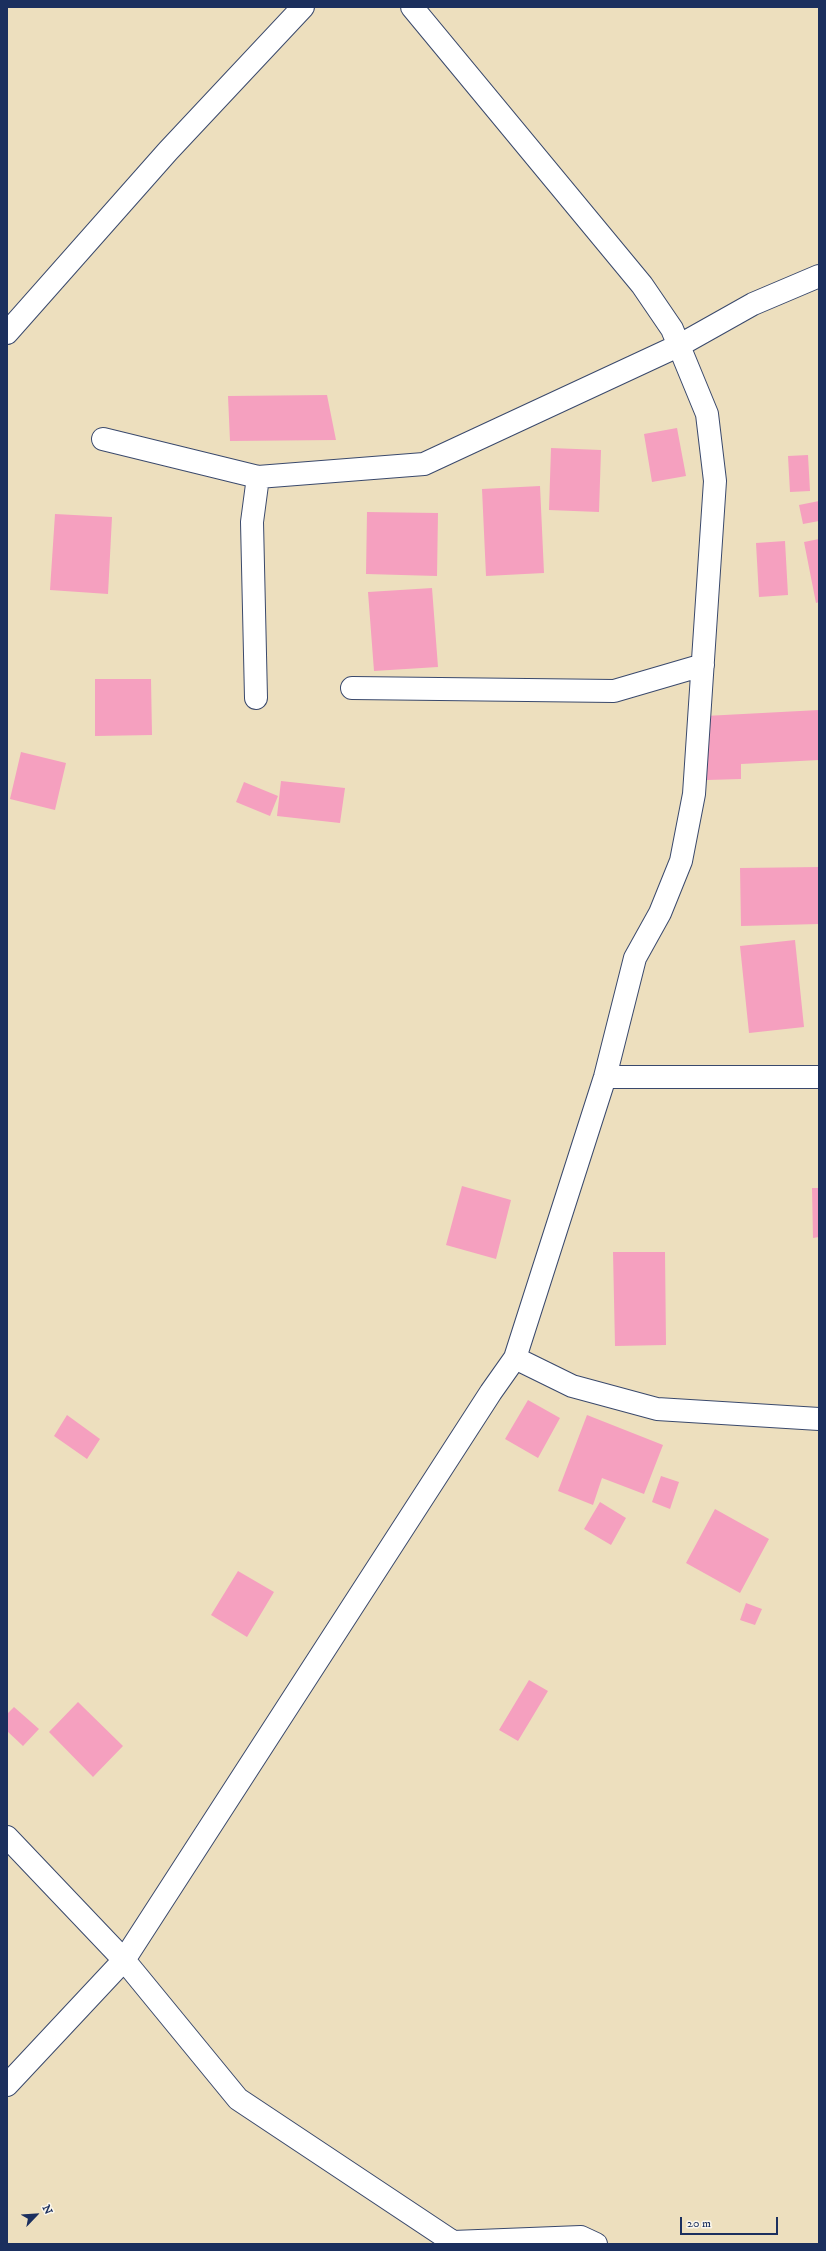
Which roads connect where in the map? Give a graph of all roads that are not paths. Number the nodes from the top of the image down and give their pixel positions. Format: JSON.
{"nodes":[{"id":1,"x":303,"y":7,"type":"edge"},
{"id":2,"x":412,"y":7,"type":"edge"},
{"id":3,"x":819,"y":276,"type":"edge"},
{"id":4,"x":7,"y":333,"type":"edge"},
{"id":5,"x":680,"y":345,"type":"junction"},
{"id":6,"x":103,"y":439,"type":"dead end"},
{"id":7,"x":258,"y":477,"type":"junction"},
{"id":8,"x":703,"y":665,"type":"junction"},
{"id":9,"x":352,"y":688,"type":"dead end"},
{"id":10,"x":256,"y":698,"type":"dead end"},
{"id":11,"x":605,"y":1077,"type":"junction"},
{"id":12,"x":819,"y":1077,"type":"edge"},
{"id":13,"x":515,"y":1358,"type":"junction"},
{"id":14,"x":819,"y":1419,"type":"edge"},
{"id":15,"x":7,"y":1837,"type":"edge"},
{"id":16,"x":124,"y":1960,"type":"junction"},
{"id":17,"x":7,"y":2084,"type":"edge"},
{"id":18,"x":596,"y":2244,"type":"edge"}],
"edges":[{"from":1,"to":4,"type":"street"},
{"from":2,"to":5,"type":"street"},
{"from":3,"to":5,"type":"street"},
{"from":5,"to":7,"type":"street"},
{"from":5,"to":8,"type":"street"},
{"from":6,"to":7,"type":"street"},
{"from":7,"to":10,"type":"street"},
{"from":8,"to":9,"type":"street"},
{"from":8,"to":11,"type":"street"},
{"from":11,"to":12,"type":"street"},
{"from":11,"to":13,"type":"street"},
{"from":13,"to":14,"type":"street"},
{"from":13,"to":16,"type":"street"},
{"from":15,"to":16,"type":"street"},
{"from":16,"to":17,"type":"street"},
{"from":16,"to":18,"type":"street"}]}
